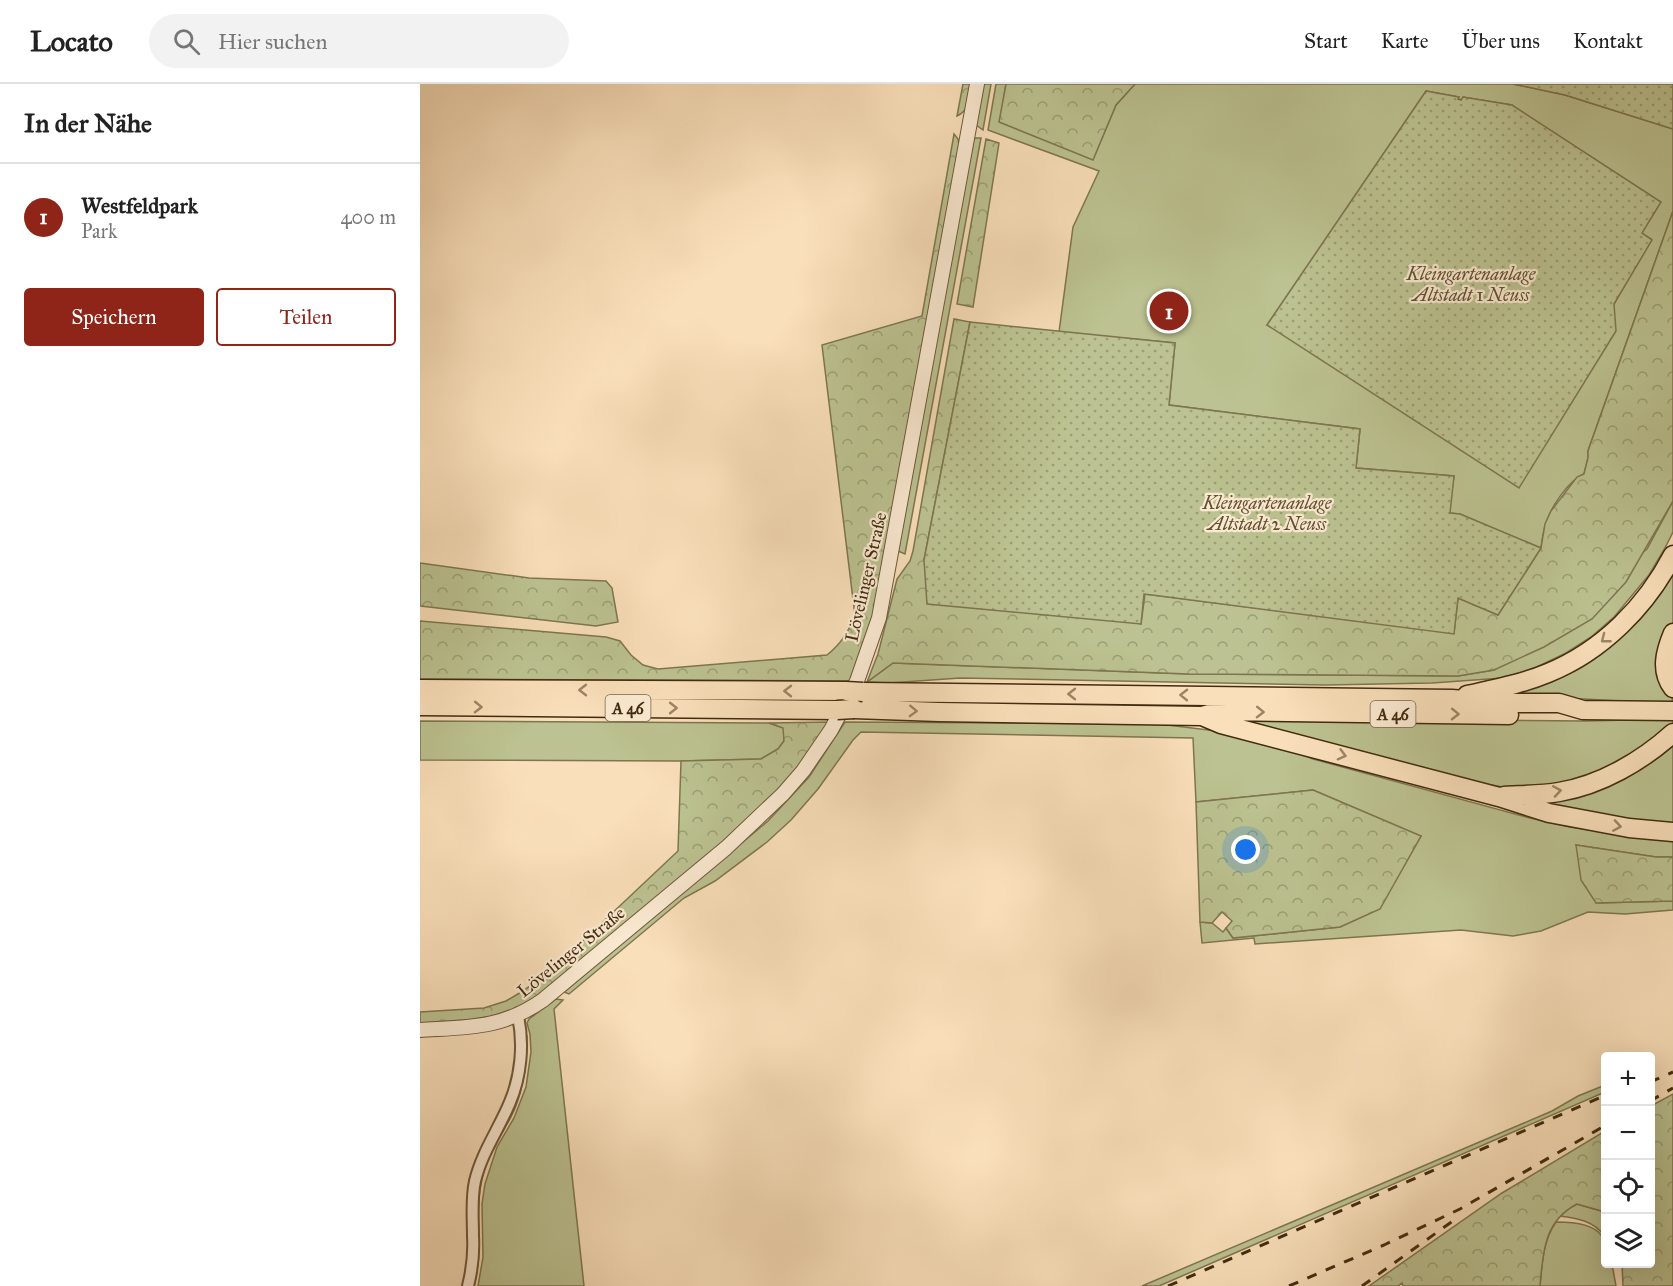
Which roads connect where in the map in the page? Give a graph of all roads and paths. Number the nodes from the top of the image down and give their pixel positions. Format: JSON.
{"nodes":[{"id":1,"x":977,"y":84,"type":"edge"},
{"id":2,"x":1673,"y":555,"type":"edge"},
{"id":3,"x":1673,"y":633,"type":"edge"},
{"id":4,"x":1673,"y":688,"type":"edge"},
{"id":5,"x":420,"y":689,"type":"edge"},
{"id":6,"x":1452,"y":699,"type":"junction"},
{"id":7,"x":420,"y":706,"type":"edge"},
{"id":8,"x":1583,"y":710,"type":"junction"},
{"id":9,"x":1673,"y":711,"type":"edge"},
{"id":10,"x":1202,"y":716,"type":"junction"},
{"id":11,"x":1673,"y":733,"type":"edge"},
{"id":12,"x":1499,"y":797,"type":"junction"},
{"id":13,"x":1673,"y":832,"type":"edge"},
{"id":14,"x":518,"y":1016,"type":"junction"},
{"id":15,"x":420,"y":1030,"type":"edge"},
{"id":16,"x":468,"y":1286,"type":"edge"}],
"edges":[{"from":1,"to":14,"type":"street","name":"Lövelinger Straße"},
{"from":2,"to":6,"type":"highway","number":"A 46","one_way":true},
{"from":3,"to":4,"type":"highway"},
{"from":6,"to":5,"type":"highway","number":"A 46","one_way":true},
{"from":6,"to":8,"type":"highway"},
{"from":7,"to":10,"type":"highway","number":"A 46","one_way":true},
{"from":8,"to":9,"type":"highway","number":"A 46"},
{"from":10,"to":8,"type":"highway","number":"A 46","one_way":true},
{"from":10,"to":12,"type":"highway","one_way":true},
{"from":12,"to":11,"type":"highway","one_way":true},
{"from":12,"to":13,"type":"highway","one_way":true},
{"from":14,"to":15,"type":"street","name":"Lövelinger Straße"},
{"from":14,"to":16,"type":"street"}]}
